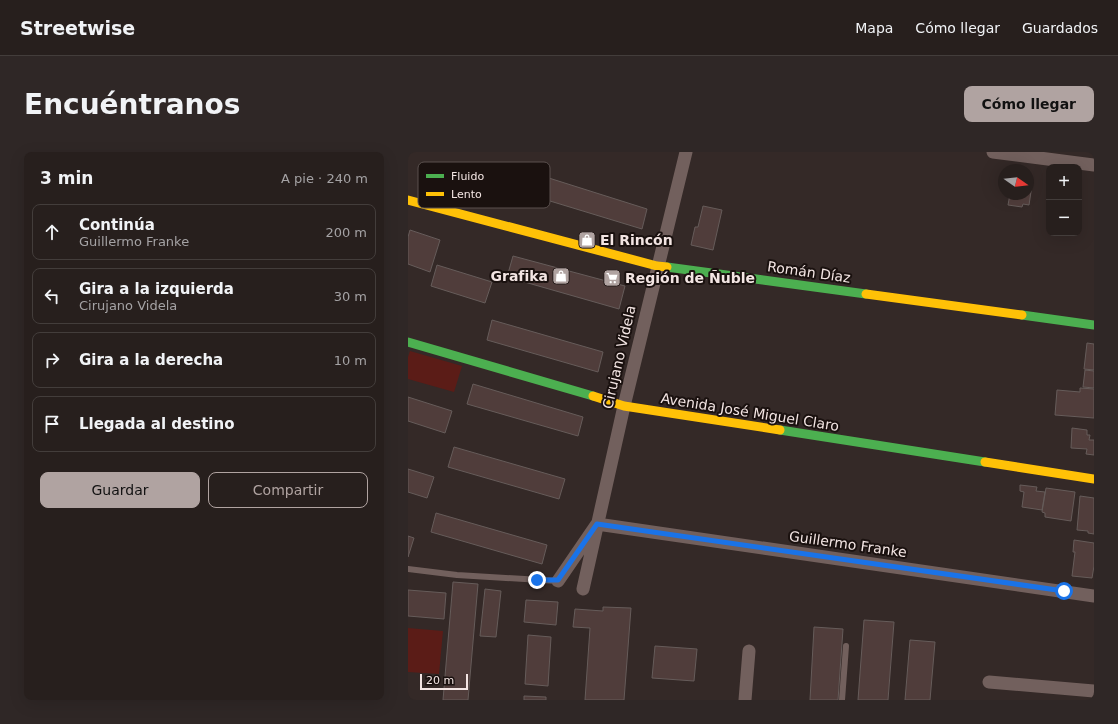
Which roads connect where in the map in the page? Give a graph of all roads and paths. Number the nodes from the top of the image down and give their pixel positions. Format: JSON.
{"nodes":[{"id":1,"x":686,"y":152,"type":"edge"},
{"id":2,"x":993,"y":152,"type":"edge"},
{"id":3,"x":1094,"y":165,"type":"edge"},
{"id":4,"x":408,"y":200,"type":"edge"},
{"id":5,"x":418,"y":203,"type":"edge"},
{"id":6,"x":438,"y":208,"type":"edge"},
{"id":7,"x":658,"y":266,"type":"junction"},
{"id":8,"x":1094,"y":325,"type":"edge"},
{"id":9,"x":408,"y":342,"type":"edge"},
{"id":10,"x":624,"y":406,"type":"junction"},
{"id":11,"x":1094,"y":479,"type":"edge"},
{"id":12,"x":597,"y":524,"type":"junction"},
{"id":13,"x":408,"y":569,"type":"edge"},
{"id":14,"x":558,"y":580,"type":"joint"},
{"id":15,"x":582,"y":589,"type":"dead end"},
{"id":16,"x":1094,"y":596,"type":"edge"},
{"id":17,"x":846,"y":646,"type":"dead end"},
{"id":18,"x":749,"y":651,"type":"dead end"},
{"id":19,"x":989,"y":682,"type":"dead end"},
{"id":20,"x":1094,"y":691,"type":"edge"},
{"id":21,"x":745,"y":700,"type":"edge"},
{"id":22,"x":842,"y":700,"type":"edge"}],
"edges":[{"from":1,"to":7,"type":"street","name":"Cirujano Videla"},
{"from":2,"to":3,"type":"street"},
{"from":4,"to":5,"type":"street","name":"Román Díaz"},
{"from":6,"to":7,"type":"street","name":"Román Díaz"},
{"from":7,"to":8,"type":"street","name":"Román Díaz"},
{"from":7,"to":10,"type":"street","name":"Cirujano Videla"},
{"from":9,"to":10,"type":"street","name":"Avenida José Miguel Claro"},
{"from":10,"to":11,"type":"street","name":"Avenida José Miguel Claro"},
{"from":10,"to":12,"type":"street","name":"Cirujano Videla"},
{"from":12,"to":14,"type":"street","name":"Cirujano Videla"},
{"from":12,"to":15,"type":"street","name":"Cirujano Videla"},
{"from":12,"to":16,"type":"street","name":"Guillermo Franke"},
{"from":13,"to":14,"type":"lane"},
{"from":17,"to":22,"type":"lane"},
{"from":18,"to":21,"type":"street"},
{"from":19,"to":20,"type":"street"}]}
